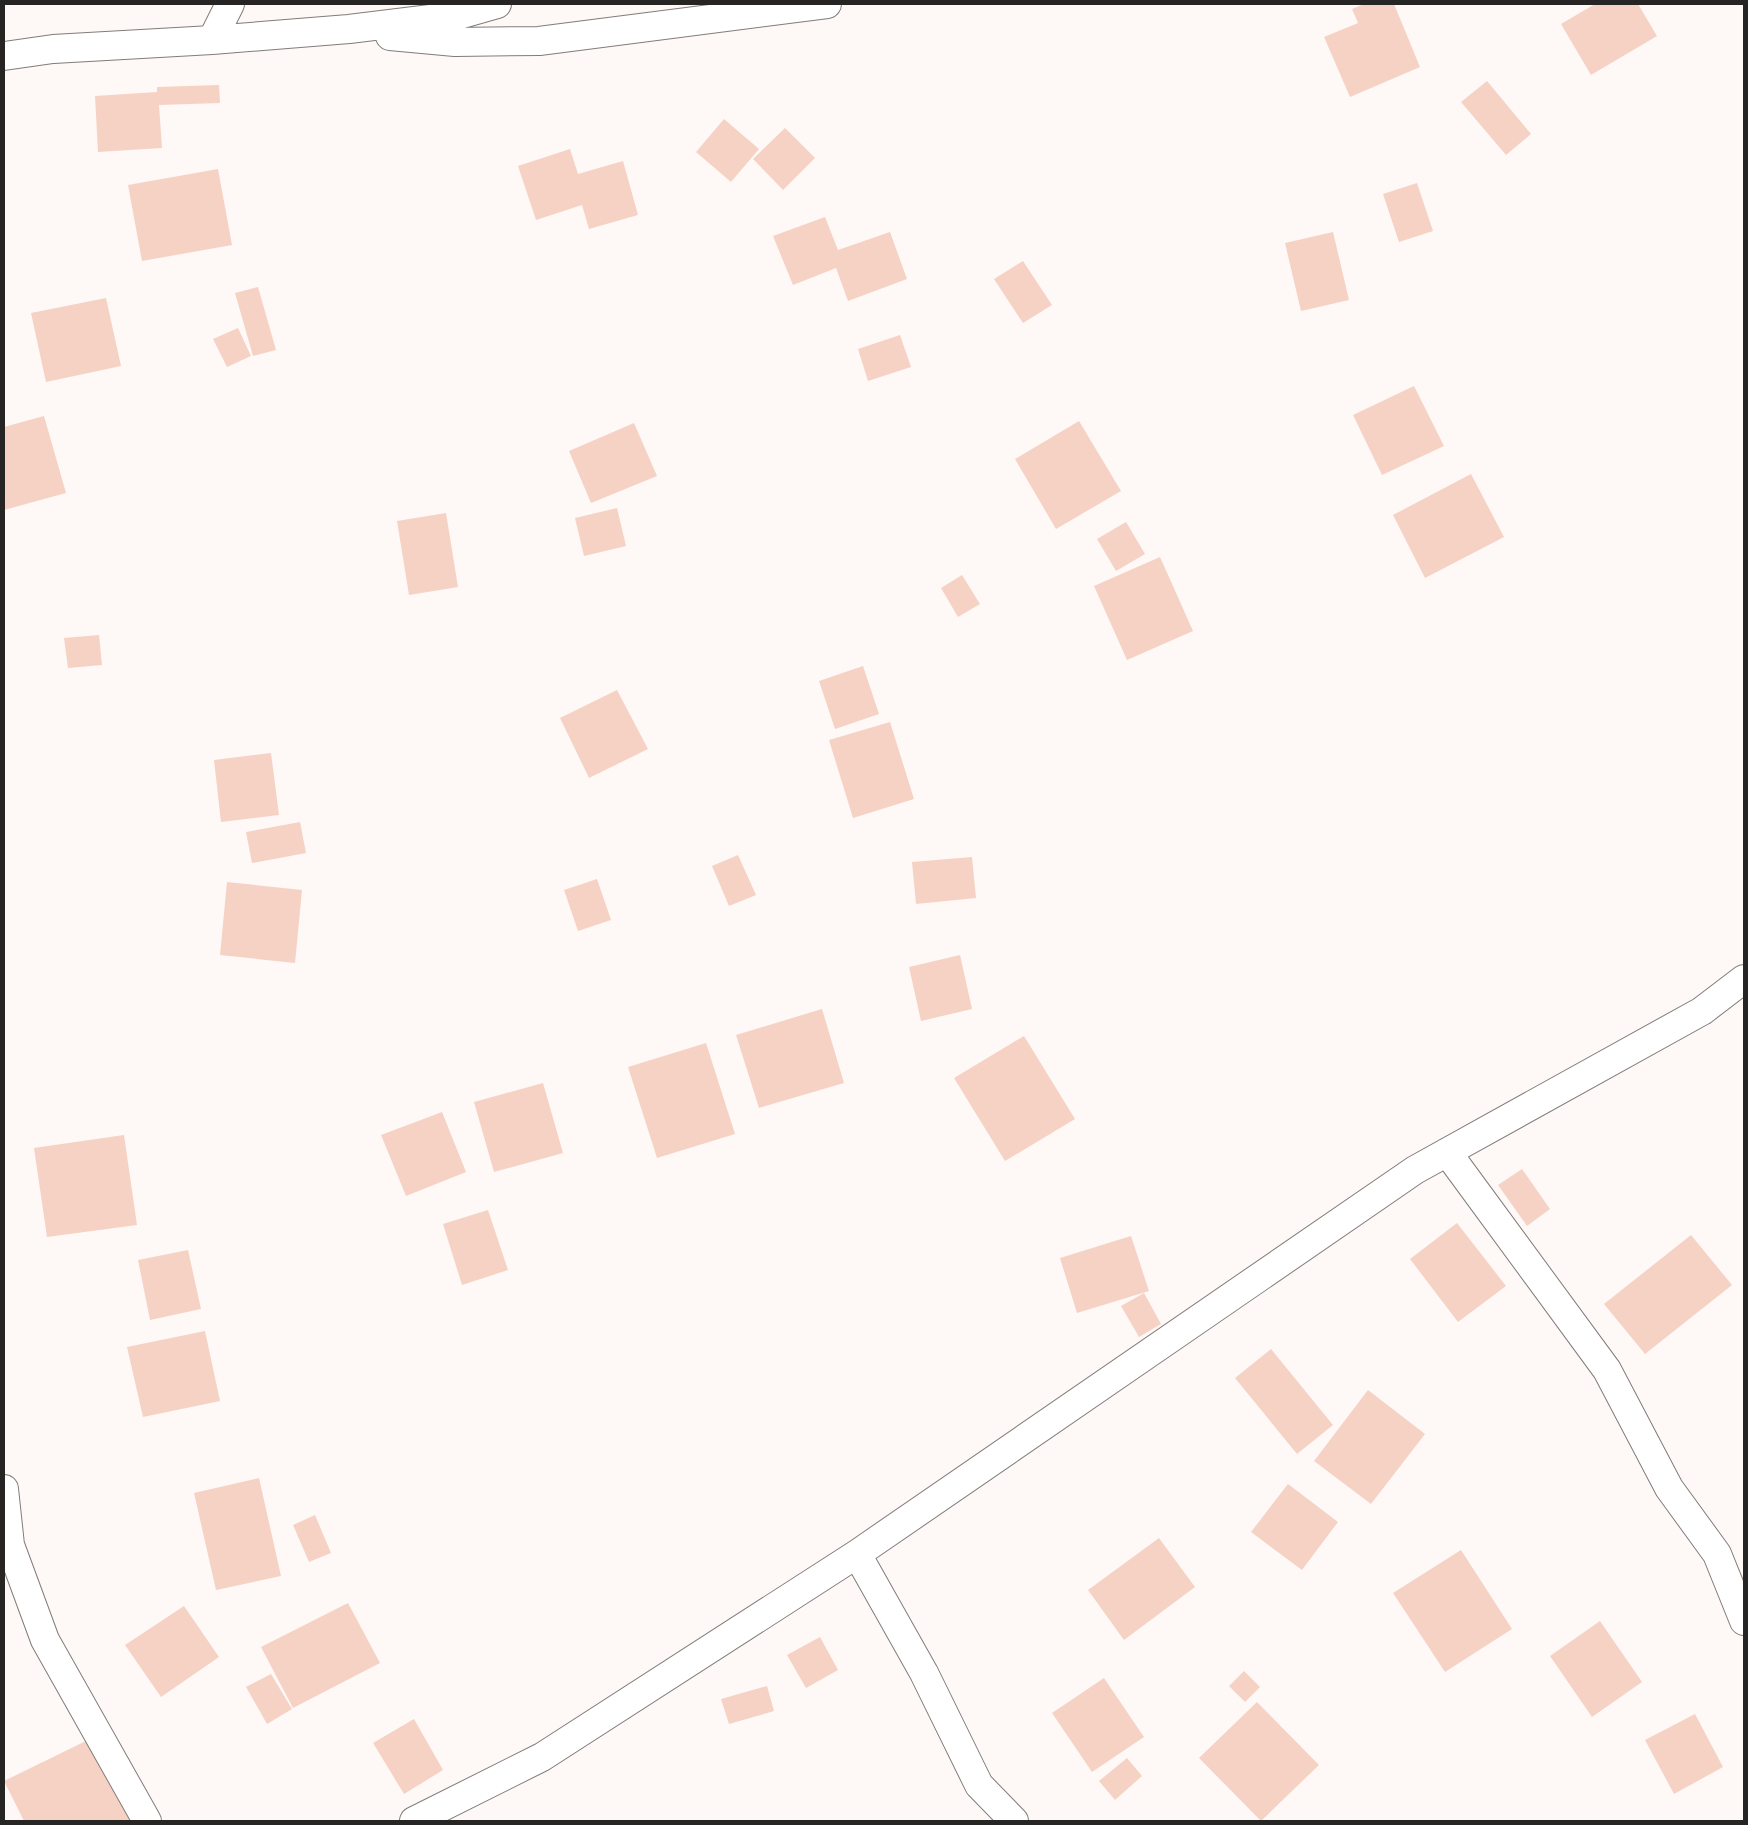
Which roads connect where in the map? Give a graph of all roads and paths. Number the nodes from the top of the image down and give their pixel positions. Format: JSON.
{"nodes":[{"id":1,"x":230,"y":4,"type":"edge"},
{"id":2,"x":497,"y":4,"type":"edge"},
{"id":3,"x":827,"y":4,"type":"edge"},
{"id":4,"x":349,"y":29,"type":"junction"},
{"id":5,"x":212,"y":40,"type":"junction"},
{"id":6,"x":4,"y":56,"type":"edge"},
{"id":7,"x":1744,"y":979,"type":"edge"},
{"id":8,"x":1447,"y":1152,"type":"junction"},
{"id":9,"x":4,"y":1489,"type":"edge"},
{"id":10,"x":857,"y":1554,"type":"junction"},
{"id":11,"x":1744,"y":1621,"type":"edge"},
{"id":12,"x":146,"y":1821,"type":"edge"},
{"id":13,"x":414,"y":1821,"type":"edge"},
{"id":14,"x":1014,"y":1821,"type":"edge"}],
"edges":[{"from":1,"to":5,"type":"street"},
{"from":2,"to":4,"type":"street"},
{"from":3,"to":4,"type":"street"},
{"from":4,"to":5,"type":"street"},
{"from":5,"to":6,"type":"street"},
{"from":7,"to":8,"type":"street"},
{"from":8,"to":10,"type":"street"},
{"from":8,"to":11,"type":"street"},
{"from":9,"to":12,"type":"street"},
{"from":10,"to":13,"type":"street"},
{"from":10,"to":14,"type":"street"}]}
